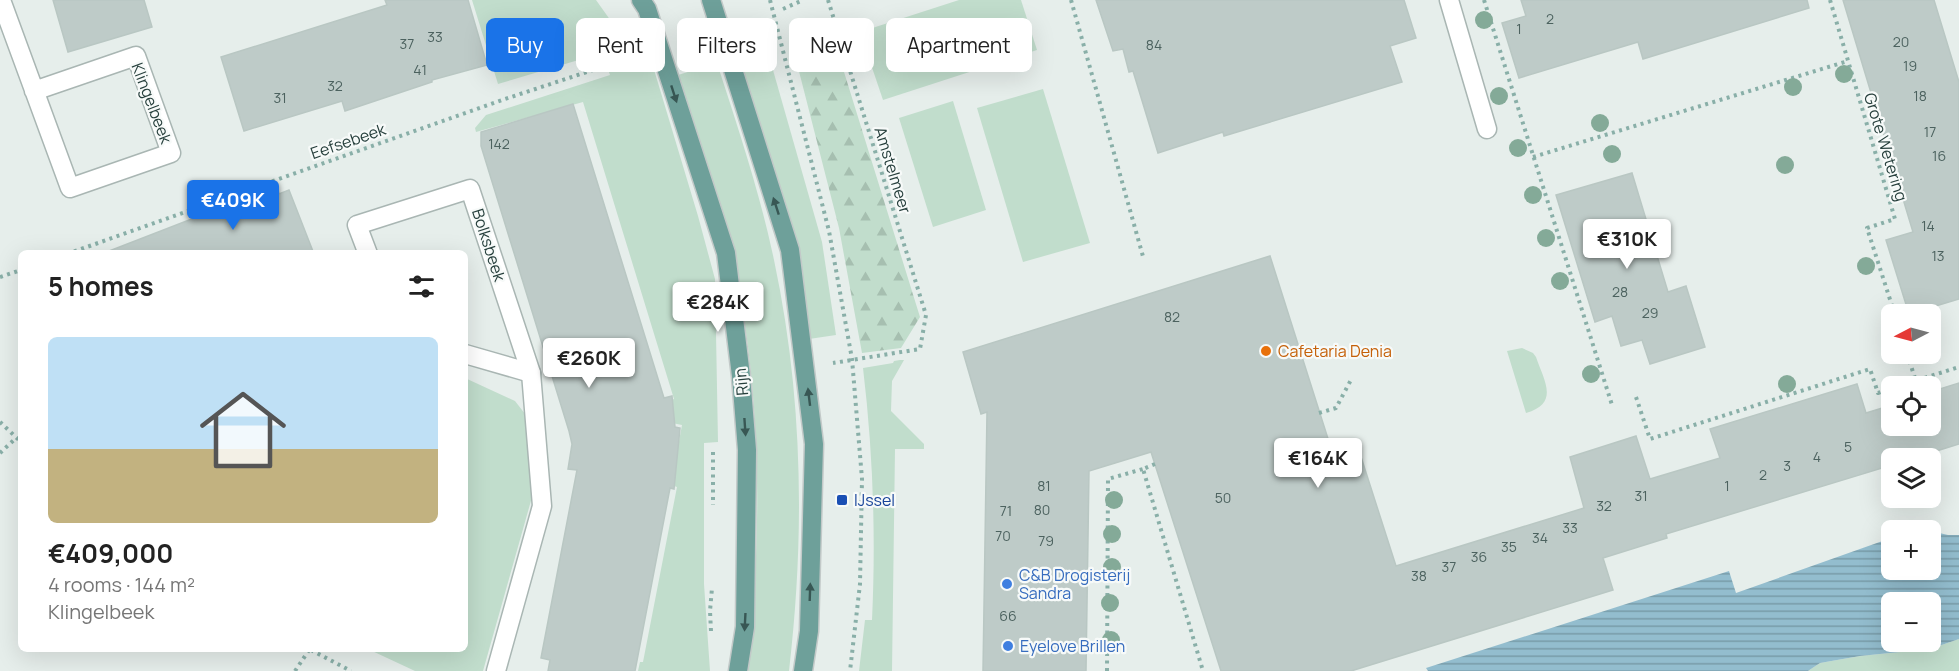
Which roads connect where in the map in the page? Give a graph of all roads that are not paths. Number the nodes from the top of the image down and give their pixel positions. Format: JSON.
{"nodes":[{"id":1,"x":1,"y":0,"type":"edge"},
{"id":2,"x":641,"y":0,"type":"edge"},
{"id":3,"x":711,"y":0,"type":"edge"},
{"id":4,"x":1449,"y":0,"type":"edge"},
{"id":5,"x":34,"y":91,"type":"junction"},
{"id":6,"x":1487,"y":129,"type":"dead end"},
{"id":7,"x":366,"y":250,"type":"edge"},
{"id":8,"x":468,"y":355,"type":"edge"},
{"id":9,"x":531,"y":373,"type":"junction"},
{"id":10,"x":495,"y":671,"type":"edge"},
{"id":11,"x":738,"y":671,"type":"edge"},
{"id":12,"x":803,"y":671,"type":"edge"}],
"edges":[{"from":1,"to":5,"type":"street","name":"Klingelbeek"},
{"from":2,"to":11,"type":"main road","name":"Rijn","one_way":true},
{"from":12,"to":3,"type":"main road","one_way":true},
{"from":4,"to":6,"type":"street"},
{"from":5,"to":5,"type":"street","name":"Klingelbeek"},
{"from":7,"to":9,"type":"street","name":"Bolksbeek"},
{"from":8,"to":9,"type":"street"},
{"from":9,"to":10,"type":"street","name":"Bolksbeek"}]}
